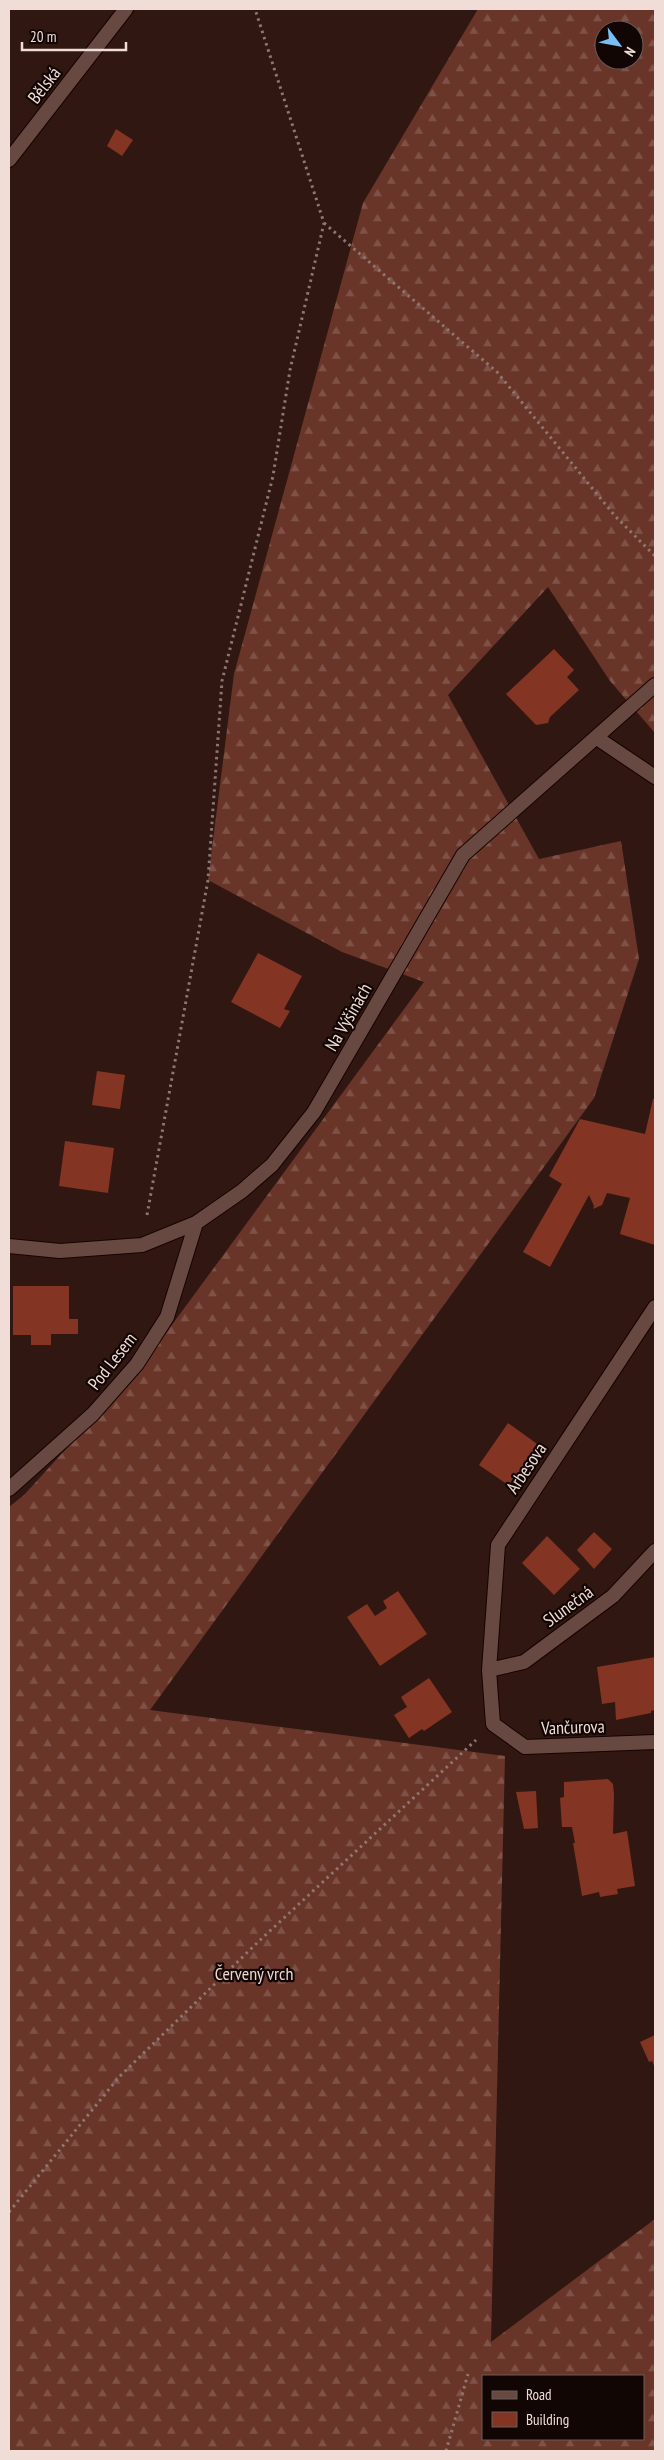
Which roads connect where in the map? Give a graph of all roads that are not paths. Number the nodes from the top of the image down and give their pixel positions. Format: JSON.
{"nodes":[{"id":1,"x":126,"y":9,"type":"edge"},
{"id":2,"x":9,"y":160,"type":"edge"},
{"id":3,"x":655,"y":686,"type":"edge"},
{"id":4,"x":596,"y":738,"type":"junction"},
{"id":5,"x":655,"y":777,"type":"edge"},
{"id":6,"x":196,"y":1223,"type":"junction"},
{"id":7,"x":9,"y":1246,"type":"edge"},
{"id":8,"x":655,"y":1307,"type":"edge"},
{"id":9,"x":9,"y":1489,"type":"edge"},
{"id":10,"x":655,"y":1550,"type":"edge"},
{"id":11,"x":489,"y":1670,"type":"junction"},
{"id":12,"x":655,"y":1742,"type":"edge"}],
"edges":[{"from":1,"to":2,"type":"street","name":"Bělská"},
{"from":3,"to":4,"type":"street","name":"Na Výšinách"},
{"from":4,"to":5,"type":"street"},
{"from":4,"to":6,"type":"street","name":"Na Výšinách"},
{"from":6,"to":7,"type":"street","name":"Na Výšinách"},
{"from":6,"to":9,"type":"street","name":"Pod Lesem"},
{"from":8,"to":11,"type":"street","name":"Arbesova"},
{"from":10,"to":11,"type":"street","name":"Slunečná"},
{"from":11,"to":12,"type":"street","name":"Vančurova"}]}
